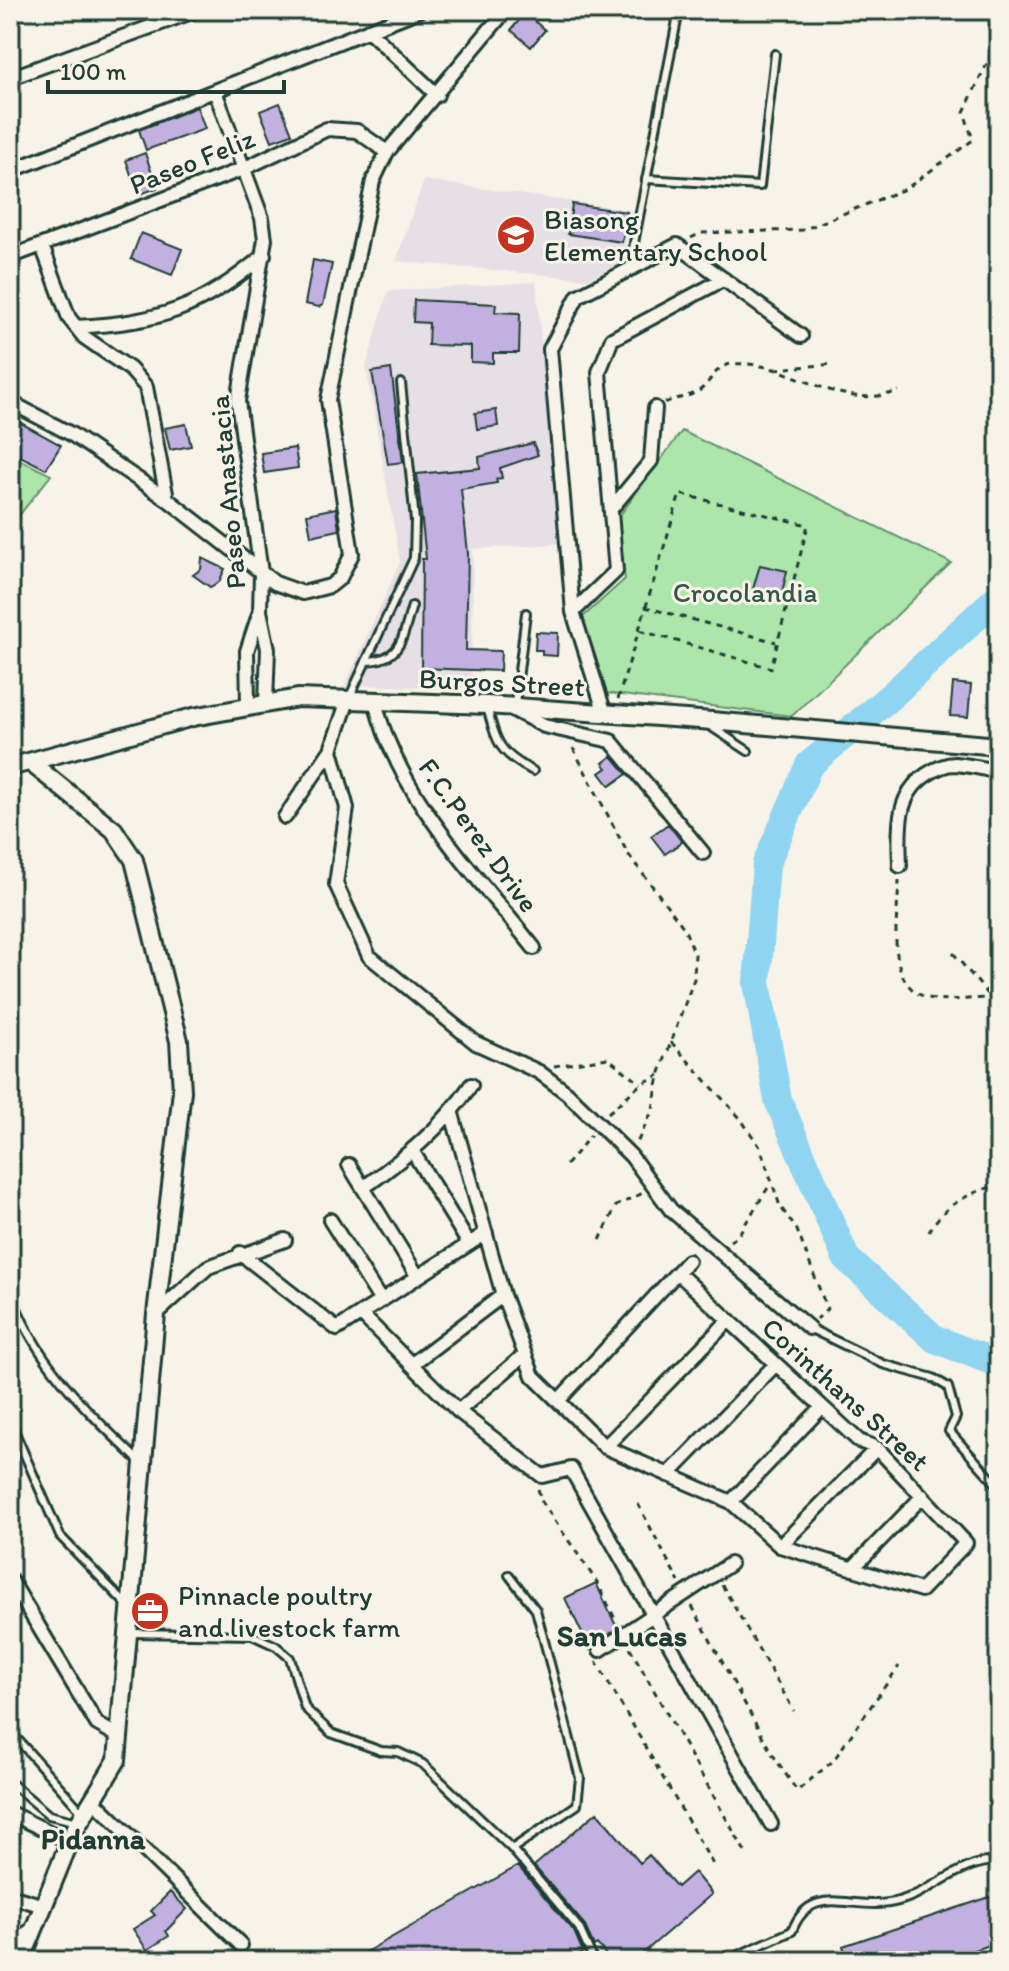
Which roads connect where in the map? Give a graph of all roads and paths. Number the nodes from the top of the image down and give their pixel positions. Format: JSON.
{"nodes":[{"id":1,"x":197,"y":10,"type":"edge"},
{"id":2,"x":420,"y":10,"type":"edge"},
{"id":3,"x":506,"y":10,"type":"edge"},
{"id":4,"x":679,"y":10,"type":"edge"},
{"id":5,"x":368,"y":30,"type":"junction"},
{"id":6,"x":999,"y":38,"type":"edge"},
{"id":7,"x":775,"y":54,"type":"dead end"},
{"id":8,"x":10,"y":78,"type":"edge"},
{"id":9,"x":215,"y":91,"type":"junction"},
{"id":10,"x":437,"y":95,"type":"junction"},
{"id":11,"x":387,"y":152,"type":"junction"},
{"id":12,"x":243,"y":169,"type":"junction"},
{"id":13,"x":10,"y":171,"type":"edge"},
{"id":14,"x":646,"y":179,"type":"junction"},
{"id":15,"x":677,"y":245,"type":"junction"},
{"id":16,"x":42,"y":246,"type":"junction"},
{"id":17,"x":264,"y":255,"type":"junction"},
{"id":18,"x":10,"y":257,"type":"edge"},
{"id":19,"x":629,"y":269,"type":"junction"},
{"id":20,"x":724,"y":279,"type":"junction"},
{"id":21,"x":76,"y":327,"type":"junction"},
{"id":22,"x":801,"y":336,"type":"dead end"},
{"id":23,"x":834,"y":364,"type":"dead end"},
{"id":24,"x":771,"y":369,"type":"junction"},
{"id":25,"x":401,"y":383,"type":"dead end"},
{"id":26,"x":899,"y":391,"type":"dead end"},
{"id":27,"x":10,"y":402,"type":"edge"},
{"id":28,"x":655,"y":408,"type":"joint"},
{"id":29,"x":167,"y":499,"type":"junction"},
{"id":30,"x":611,"y":509,"type":"junction"},
{"id":31,"x":261,"y":573,"type":"junction"},
{"id":32,"x":412,"y":606,"type":"dead end"},
{"id":33,"x":645,"y":607,"type":"junction"},
{"id":34,"x":260,"y":611,"type":"junction"},
{"id":35,"x":573,"y":612,"type":"junction"},
{"id":36,"x":526,"y":613,"type":"dead end"},
{"id":37,"x":638,"y":630,"type":"junction"},
{"id":38,"x":777,"y":642,"type":"junction"},
{"id":39,"x":366,"y":661,"type":"junction"},
{"id":40,"x":619,"y":696,"type":"dead end"},
{"id":41,"x":348,"y":700,"type":"junction"},
{"id":42,"x":375,"y":701,"type":"junction"},
{"id":43,"x":266,"y":702,"type":"junction"},
{"id":44,"x":248,"y":705,"type":"junction"},
{"id":45,"x":487,"y":705,"type":"junction"},
{"id":46,"x":511,"y":707,"type":"junction"},
{"id":47,"x":605,"y":714,"type":"junction"},
{"id":48,"x":700,"y":720,"type":"junction"},
{"id":49,"x":564,"y":730,"type":"junction"},
{"id":50,"x":999,"y":746,"type":"edge"},
{"id":51,"x":331,"y":750,"type":"junction"},
{"id":52,"x":748,"y":751,"type":"dead end"},
{"id":53,"x":30,"y":762,"type":"junction"},
{"id":54,"x":10,"y":767,"type":"edge"},
{"id":55,"x":533,"y":771,"type":"dead end"},
{"id":56,"x":999,"y":772,"type":"edge"},
{"id":57,"x":285,"y":817,"type":"dead end"},
{"id":58,"x":703,"y":853,"type":"dead end"},
{"id":59,"x":900,"y":866,"type":"joint"},
{"id":60,"x":534,"y":948,"type":"dead end"},
{"id":61,"x":953,"y":953,"type":"dead end"},
{"id":62,"x":991,"y":998,"type":"junction"},
{"id":63,"x":999,"y":1007,"type":"edge"},
{"id":64,"x":671,"y":1042,"type":"junction"},
{"id":65,"x":539,"y":1072,"type":"junction"},
{"id":66,"x":641,"y":1084,"type":"dead end"},
{"id":67,"x":471,"y":1085,"type":"dead end"},
{"id":68,"x":452,"y":1114,"type":"junction"},
{"id":69,"x":413,"y":1152,"type":"junction"},
{"id":70,"x":631,"y":1156,"type":"junction"},
{"id":71,"x":349,"y":1165,"type":"dead end"},
{"id":72,"x":649,"y":1183,"type":"junction"},
{"id":73,"x":771,"y":1183,"type":"junction"},
{"id":74,"x":999,"y":1185,"type":"edge"},
{"id":75,"x":363,"y":1188,"type":"junction"},
{"id":76,"x":330,"y":1220,"type":"dead end"},
{"id":77,"x":929,"y":1232,"type":"dead end"},
{"id":78,"x":486,"y":1233,"type":"junction"},
{"id":79,"x":285,"y":1240,"type":"dead end"},
{"id":80,"x":600,"y":1240,"type":"dead end"},
{"id":81,"x":469,"y":1244,"type":"junction"},
{"id":82,"x":716,"y":1248,"type":"junction"},
{"id":83,"x":240,"y":1253,"type":"junction"},
{"id":84,"x":688,"y":1261,"type":"dead end"},
{"id":85,"x":678,"y":1273,"type":"junction"},
{"id":86,"x":418,"y":1277,"type":"junction"},
{"id":87,"x":10,"y":1289,"type":"edge"},
{"id":88,"x":503,"y":1295,"type":"junction"},
{"id":89,"x":381,"y":1301,"type":"junction"},
{"id":90,"x":156,"y":1314,"type":"junction"},
{"id":91,"x":361,"y":1314,"type":"junction"},
{"id":92,"x":729,"y":1320,"type":"junction"},
{"id":93,"x":809,"y":1328,"type":"junction"},
{"id":94,"x":523,"y":1356,"type":"junction"},
{"id":95,"x":412,"y":1364,"type":"junction"},
{"id":96,"x":776,"y":1364,"type":"junction"},
{"id":97,"x":558,"y":1401,"type":"junction"},
{"id":98,"x":822,"y":1407,"type":"junction"},
{"id":99,"x":458,"y":1411,"type":"junction"},
{"id":100,"x":10,"y":1421,"type":"edge"},
{"id":101,"x":605,"y":1447,"type":"junction"},
{"id":102,"x":877,"y":1448,"type":"junction"},
{"id":103,"x":143,"y":1465,"type":"junction"},
{"id":104,"x":531,"y":1467,"type":"junction"},
{"id":105,"x":668,"y":1475,"type":"junction"},
{"id":106,"x":999,"y":1487,"type":"edge"},
{"id":107,"x":923,"y":1496,"type":"junction"},
{"id":108,"x":731,"y":1502,"type":"junction"},
{"id":109,"x":638,"y":1504,"type":"dead end"},
{"id":110,"x":780,"y":1546,"type":"junction"},
{"id":111,"x":730,"y":1564,"type":"dead end"},
{"id":112,"x":852,"y":1569,"type":"junction"},
{"id":113,"x":716,"y":1574,"type":"junction"},
{"id":114,"x":509,"y":1575,"type":"dead end"},
{"id":115,"x":10,"y":1579,"type":"edge"},
{"id":116,"x":686,"y":1595,"type":"junction"},
{"id":117,"x":132,"y":1610,"type":"junction"},
{"id":118,"x":657,"y":1616,"type":"junction"},
{"id":119,"x":130,"y":1633,"type":"junction"},
{"id":120,"x":624,"y":1636,"type":"junction"},
{"id":121,"x":600,"y":1650,"type":"joint"},
{"id":122,"x":899,"y":1666,"type":"dead end"},
{"id":123,"x":794,"y":1711,"type":"dead end"},
{"id":124,"x":10,"y":1731,"type":"edge"},
{"id":125,"x":120,"y":1737,"type":"junction"},
{"id":126,"x":10,"y":1782,"type":"edge"},
{"id":127,"x":10,"y":1813,"type":"edge"},
{"id":128,"x":87,"y":1813,"type":"junction"},
{"id":129,"x":771,"y":1824,"type":"dead end"},
{"id":130,"x":70,"y":1842,"type":"junction"},
{"id":131,"x":512,"y":1849,"type":"junction"},
{"id":132,"x":748,"y":1857,"type":"dead end"},
{"id":133,"x":999,"y":1861,"type":"edge"},
{"id":134,"x":715,"y":1868,"type":"dead end"},
{"id":135,"x":10,"y":1896,"type":"edge"},
{"id":136,"x":44,"y":1906,"type":"junction"},
{"id":137,"x":36,"y":1927,"type":"junction"},
{"id":138,"x":10,"y":1944,"type":"edge"},
{"id":139,"x":241,"y":1945,"type":"dead end"},
{"id":140,"x":21,"y":1961,"type":"edge"},
{"id":141,"x":594,"y":1961,"type":"edge"},
{"id":142,"x":725,"y":1961,"type":"edge"}],
"edges":[{"from":1,"to":8,"type":"street"},
{"from":2,"to":5,"type":"street"},
{"from":3,"to":10,"type":"street"},
{"from":4,"to":14,"type":"lane"},
{"from":5,"to":9,"type":"street"},
{"from":5,"to":10,"type":"street"},
{"from":6,"to":15,"type":"path"},
{"from":7,"to":14,"type":"lane"},
{"from":9,"to":12,"type":"street","name":"Paseo Anastacia"},
{"from":9,"to":13,"type":"street"},
{"from":10,"to":11,"type":"street"},
{"from":11,"to":12,"type":"street","name":"Paseo Feliz"},
{"from":11,"to":31,"type":"street"},
{"from":12,"to":16,"type":"street","name":"Paseo Feliz"},
{"from":12,"to":17,"type":"street","name":"Paseo Anastacia"},
{"from":14,"to":19,"type":"lane"},
{"from":15,"to":19,"type":"street"},
{"from":15,"to":20,"type":"street"},
{"from":16,"to":18,"type":"street","name":"Paseo Feliz"},
{"from":16,"to":21,"type":"street"},
{"from":17,"to":21,"type":"street"},
{"from":17,"to":31,"type":"street","name":"Paseo Anastacia"},
{"from":19,"to":35,"type":"street"},
{"from":20,"to":22,"type":"street"},
{"from":20,"to":30,"type":"street"},
{"from":21,"to":29,"type":"street"},
{"from":23,"to":24,"type":"path"},
{"from":24,"to":26,"type":"path"},
{"from":24,"to":28,"type":"path"},
{"from":25,"to":39,"type":"lane"},
{"from":27,"to":29,"type":"street"},
{"from":28,"to":30,"type":"street"},
{"from":29,"to":31,"type":"street"},
{"from":30,"to":35,"type":"street"},
{"from":31,"to":34,"type":"street","name":"Paseo Anastacia"},
{"from":32,"to":39,"type":"lane"},
{"from":33,"to":37,"type":"path"},
{"from":33,"to":38,"type":"path"},
{"from":33,"to":38,"type":"path"},
{"from":34,"to":43,"type":"street","name":"Paseo Anastacia"},
{"from":34,"to":44,"type":"street","name":"Paseo Anastacia"},
{"from":35,"to":47,"type":"street"},
{"from":36,"to":46,"type":"lane"},
{"from":37,"to":38,"type":"path"},
{"from":37,"to":40,"type":"path"},
{"from":39,"to":41,"type":"lane"},
{"from":41,"to":42,"type":"street","name":"Burgos Street"},
{"from":41,"to":43,"type":"street","name":"Burgos Street"},
{"from":41,"to":51,"type":"street"},
{"from":42,"to":45,"type":"street","name":"Burgos Street"},
{"from":42,"to":60,"type":"street","name":"F.C.Perez Drive"},
{"from":43,"to":44,"type":"street","name":"Burgos Street"},
{"from":44,"to":53,"type":"street","name":"Burgos Street"},
{"from":45,"to":46,"type":"street","name":"Burgos Street"},
{"from":45,"to":55,"type":"lane"},
{"from":46,"to":47,"type":"street","name":"Burgos Street"},
{"from":46,"to":49,"type":"street"},
{"from":47,"to":48,"type":"street","name":"Burgos Street"},
{"from":48,"to":50,"type":"street","name":"Burgos Street"},
{"from":48,"to":52,"type":"lane"},
{"from":49,"to":58,"type":"street"},
{"from":49,"to":64,"type":"path"},
{"from":51,"to":57,"type":"street"},
{"from":51,"to":65,"type":"street"},
{"from":53,"to":54,"type":"street","name":"Burgos Street"},
{"from":53,"to":90,"type":"street"},
{"from":56,"to":59,"type":"street"},
{"from":59,"to":62,"type":"path"},
{"from":61,"to":62,"type":"path"},
{"from":62,"to":63,"type":"path"},
{"from":64,"to":70,"type":"path"},
{"from":64,"to":73,"type":"path"},
{"from":65,"to":66,"type":"path"},
{"from":65,"to":70,"type":"street"},
{"from":67,"to":68,"type":"street"},
{"from":68,"to":69,"type":"street"},
{"from":68,"to":78,"type":"street"},
{"from":69,"to":75,"type":"street"},
{"from":69,"to":81,"type":"street"},
{"from":70,"to":72,"type":"street"},
{"from":71,"to":75,"type":"street"},
{"from":72,"to":80,"type":"path"},
{"from":72,"to":82,"type":"street"},
{"from":73,"to":82,"type":"path"},
{"from":73,"to":93,"type":"path"},
{"from":74,"to":77,"type":"path"},
{"from":75,"to":86,"type":"street"},
{"from":76,"to":89,"type":"street"},
{"from":78,"to":81,"type":"street"},
{"from":78,"to":88,"type":"street"},
{"from":79,"to":83,"type":"street"},
{"from":81,"to":86,"type":"street"},
{"from":82,"to":93,"type":"street"},
{"from":83,"to":90,"type":"street"},
{"from":83,"to":91,"type":"street"},
{"from":84,"to":85,"type":"street"},
{"from":85,"to":92,"type":"street","name":"Corinthans Street"},
{"from":85,"to":97,"type":"street"},
{"from":86,"to":89,"type":"street"},
{"from":87,"to":103,"type":"lane"},
{"from":88,"to":94,"type":"street"},
{"from":88,"to":95,"type":"street"},
{"from":89,"to":91,"type":"street"},
{"from":90,"to":103,"type":"street"},
{"from":91,"to":95,"type":"street"},
{"from":92,"to":96,"type":"street","name":"Corinthans Street"},
{"from":92,"to":101,"type":"street"},
{"from":93,"to":106,"type":"lane"},
{"from":94,"to":97,"type":"street"},
{"from":94,"to":99,"type":"street"},
{"from":95,"to":99,"type":"street"},
{"from":96,"to":98,"type":"street","name":"Corinthans Street"},
{"from":96,"to":105,"type":"street"},
{"from":97,"to":101,"type":"street"},
{"from":98,"to":102,"type":"street","name":"Corinthans Street"},
{"from":98,"to":108,"type":"street"},
{"from":99,"to":104,"type":"street"},
{"from":100,"to":117,"type":"lane"},
{"from":101,"to":105,"type":"street"},
{"from":102,"to":107,"type":"street","name":"Corinthans Street"},
{"from":102,"to":110,"type":"street"},
{"from":103,"to":117,"type":"street"},
{"from":104,"to":118,"type":"street"},
{"from":104,"to":120,"type":"path"},
{"from":105,"to":108,"type":"street"},
{"from":107,"to":112,"type":"street"},
{"from":107,"to":112,"type":"street","name":"Corinthans Street"},
{"from":108,"to":110,"type":"street"},
{"from":109,"to":116,"type":"path"},
{"from":110,"to":112,"type":"street"},
{"from":111,"to":113,"type":"street"},
{"from":113,"to":116,"type":"street"},
{"from":113,"to":123,"type":"path"},
{"from":114,"to":131,"type":"lane"},
{"from":115,"to":125,"type":"street"},
{"from":116,"to":118,"type":"street"},
{"from":116,"to":122,"type":"path"},
{"from":117,"to":119,"type":"street"},
{"from":118,"to":120,"type":"street"},
{"from":118,"to":129,"type":"street"},
{"from":119,"to":125,"type":"street"},
{"from":119,"to":131,"type":"lane"},
{"from":120,"to":121,"type":"street"},
{"from":120,"to":132,"type":"path"},
{"from":121,"to":134,"type":"path"},
{"from":124,"to":128,"type":"lane"},
{"from":125,"to":128,"type":"street"},
{"from":126,"to":128,"type":"lane"},
{"from":127,"to":130,"type":"street"},
{"from":128,"to":130,"type":"street"},
{"from":128,"to":139,"type":"street"},
{"from":130,"to":136,"type":"street"},
{"from":131,"to":141,"type":"lane"},
{"from":133,"to":142,"type":"lane"},
{"from":135,"to":136,"type":"street"},
{"from":136,"to":137,"type":"street"},
{"from":137,"to":138,"type":"street"},
{"from":137,"to":140,"type":"street"}]}
